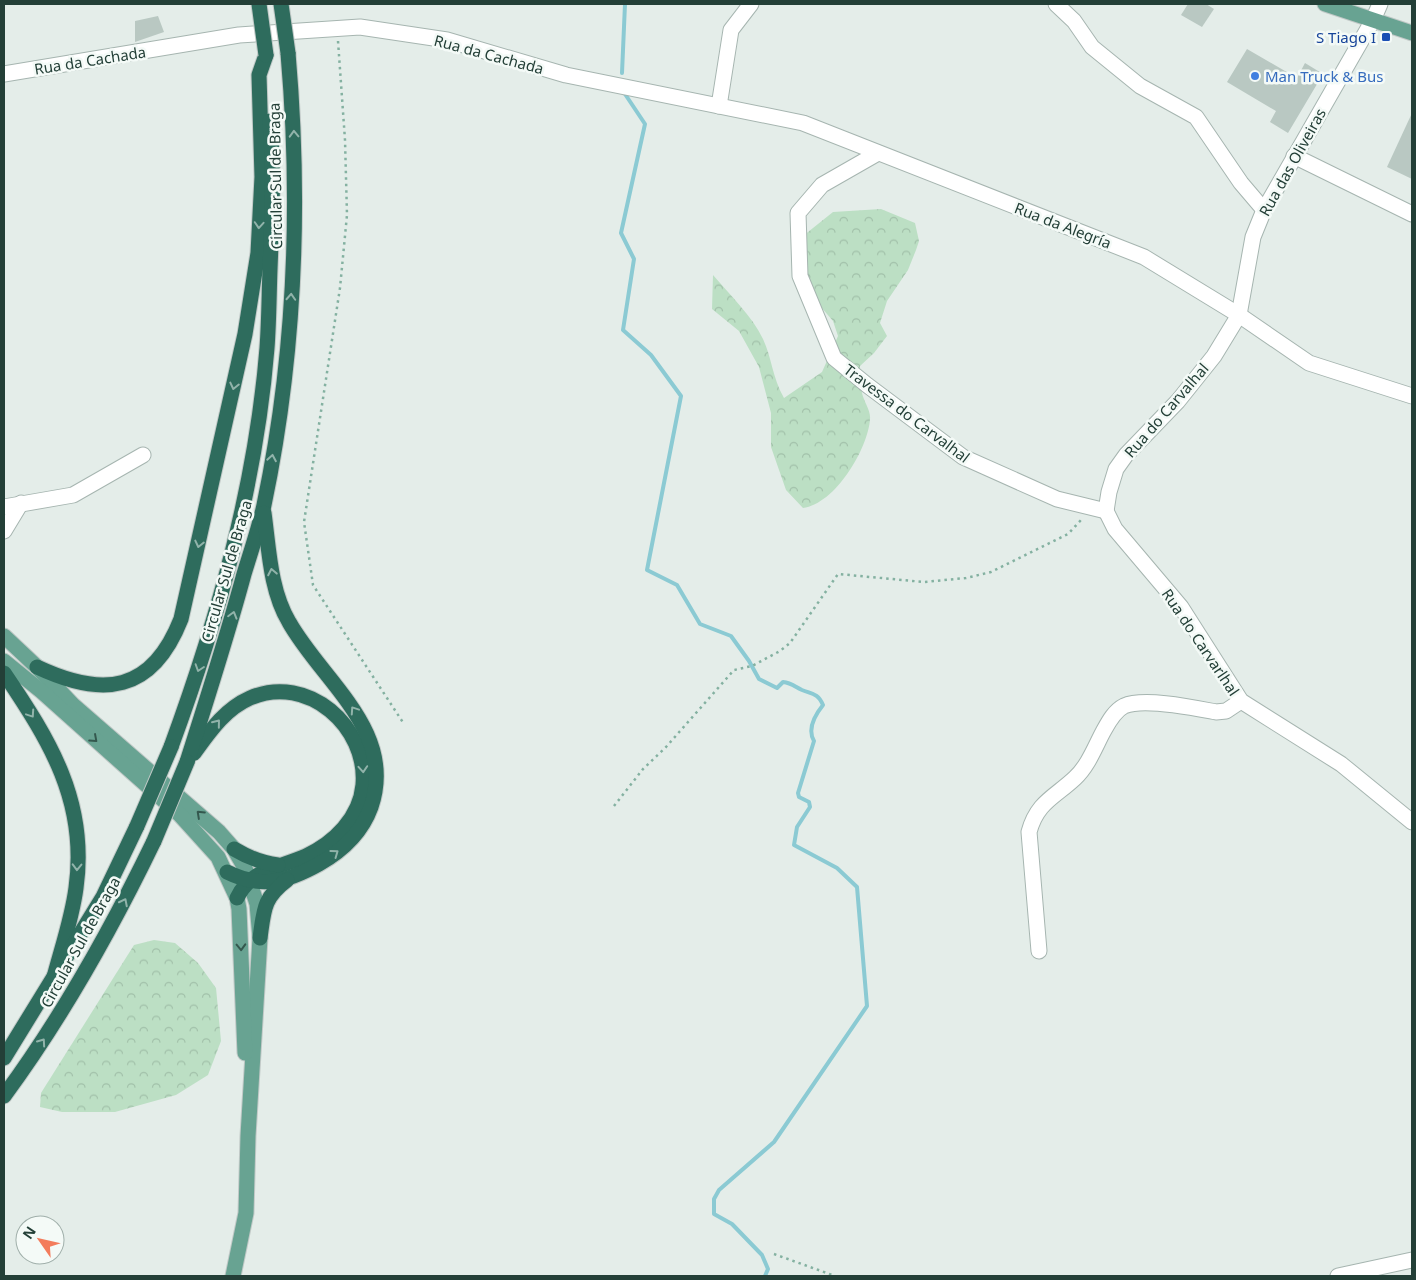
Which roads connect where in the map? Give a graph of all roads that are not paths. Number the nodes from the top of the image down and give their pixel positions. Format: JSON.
{"nodes":[{"id":1,"x":259,"y":4,"type":"edge"},
{"id":2,"x":281,"y":4,"type":"edge"},
{"id":3,"x":751,"y":4,"type":"edge"},
{"id":4,"x":1056,"y":4,"type":"edge"},
{"id":5,"x":1325,"y":4,"type":"edge"},
{"id":6,"x":1380,"y":4,"type":"edge"},
{"id":7,"x":1373,"y":20,"type":"junction"},
{"id":8,"x":1412,"y":33,"type":"edge"},
{"id":9,"x":266,"y":55,"type":"junction"},
{"id":10,"x":4,"y":74,"type":"edge"},
{"id":11,"x":719,"y":106,"type":"junction"},
{"id":12,"x":878,"y":153,"type":"junction"},
{"id":13,"x":1294,"y":156,"type":"junction"},
{"id":14,"x":1264,"y":210,"type":"junction"},
{"id":15,"x":1412,"y":214,"type":"edge"},
{"id":16,"x":1239,"y":315,"type":"junction"},
{"id":17,"x":1412,"y":396,"type":"edge"},
{"id":18,"x":143,"y":455,"type":"dead end"},
{"id":19,"x":20,"y":503,"type":"junction"},
{"id":20,"x":264,"y":506,"type":"junction"},
{"id":21,"x":4,"y":507,"type":"edge"},
{"id":22,"x":1106,"y":511,"type":"junction"},
{"id":23,"x":4,"y":531,"type":"edge"},
{"id":24,"x":4,"y":636,"type":"edge"},
{"id":25,"x":4,"y":662,"type":"edge"},
{"id":26,"x":37,"y":667,"type":"junction"},
{"id":27,"x":4,"y":674,"type":"edge"},
{"id":28,"x":1241,"y":701,"type":"junction"},
{"id":29,"x":187,"y":762,"type":"junction"},
{"id":30,"x":1412,"y":822,"type":"edge"},
{"id":31,"x":234,"y":849,"type":"junction"},
{"id":32,"x":278,"y":865,"type":"junction"},
{"id":33,"x":227,"y":872,"type":"junction"},
{"id":34,"x":292,"y":876,"type":"junction"},
{"id":35,"x":250,"y":880,"type":"junction"},
{"id":36,"x":237,"y":898,"type":"junction"},
{"id":37,"x":260,"y":938,"type":"junction"},
{"id":38,"x":1039,"y":952,"type":"dead end"},
{"id":39,"x":53,"y":981,"type":"junction"},
{"id":40,"x":4,"y":1058,"type":"edge"},
{"id":41,"x":4,"y":1096,"type":"edge"},
{"id":42,"x":248,"y":1136,"type":"junction"},
{"id":43,"x":1412,"y":1260,"type":"edge"},
{"id":44,"x":233,"y":1276,"type":"edge"},
{"id":45,"x":1338,"y":1276,"type":"edge"}],
"edges":[{"from":1,"to":9,"type":"highway","name":"Circular Sul de Braga","bridge":true},
{"from":20,"to":2,"type":"highway","name":"Circular Sul de Braga","one_way":true,"bridge":true},
{"from":3,"to":11,"type":"street"},
{"from":4,"to":14,"type":"street"},
{"from":5,"to":7,"type":"main road"},
{"from":6,"to":7,"type":"street","name":"Rua das Oliveiras"},
{"from":7,"to":8,"type":"main road"},
{"from":7,"to":13,"type":"street","name":"Rua das Oliveiras"},
{"from":9,"to":26,"type":"highway","one_way":true},
{"from":9,"to":39,"type":"highway","name":"Circular Sul de Braga","one_way":true,"bridge":true},
{"from":10,"to":11,"type":"street","name":"Rua da Cachada"},
{"from":11,"to":12,"type":"street","name":"Rua da Cachada"},
{"from":12,"to":16,"type":"street","name":"Rua da Alegría"},
{"from":12,"to":22,"type":"street","name":"Travessa do Carvalhal"},
{"from":13,"to":14,"type":"street","name":"Rua das Oliveiras"},
{"from":13,"to":15,"type":"street"},
{"from":14,"to":16,"type":"street","name":"Rua das Oliveiras"},
{"from":16,"to":17,"type":"street","name":"Rua da Alegría"},
{"from":16,"to":22,"type":"street","name":"Rua do Carvalhal"},
{"from":18,"to":19,"type":"street"},
{"from":19,"to":21,"type":"street"},
{"from":19,"to":23,"type":"street"},
{"from":29,"to":20,"type":"highway","name":"Circular Sul de Braga","one_way":true},
{"from":34,"to":20,"type":"highway","one_way":true},
{"from":22,"to":28,"type":"street","name":"Rua do Carvarlhal"},
{"from":24,"to":26,"type":"main road"},
{"from":25,"to":33,"type":"main road","one_way":true},
{"from":31,"to":26,"type":"main road","one_way":true},
{"from":27,"to":39,"type":"highway","one_way":true},
{"from":28,"to":30,"type":"street","name":"Rua do Carvarlhal"},
{"from":28,"to":38,"type":"street"},
{"from":29,"to":32,"type":"highway","one_way":true},
{"from":41,"to":29,"type":"highway","name":"Circular Sul de Braga","one_way":true,"bridge":true},
{"from":31,"to":32,"type":"highway"},
{"from":31,"to":35,"type":"main road"},
{"from":32,"to":35,"type":"highway"},
{"from":33,"to":35,"type":"highway"},
{"from":33,"to":36,"type":"main road"},
{"from":34,"to":35,"type":"highway"},
{"from":34,"to":37,"type":"highway"},
{"from":35,"to":36,"type":"highway"},
{"from":35,"to":37,"type":"main road"},
{"from":36,"to":42,"type":"main road","one_way":true},
{"from":37,"to":42,"type":"main road"},
{"from":39,"to":40,"type":"highway","name":"Circular Sul de Braga"},
{"from":42,"to":44,"type":"main road"},
{"from":43,"to":45,"type":"street"}]}
